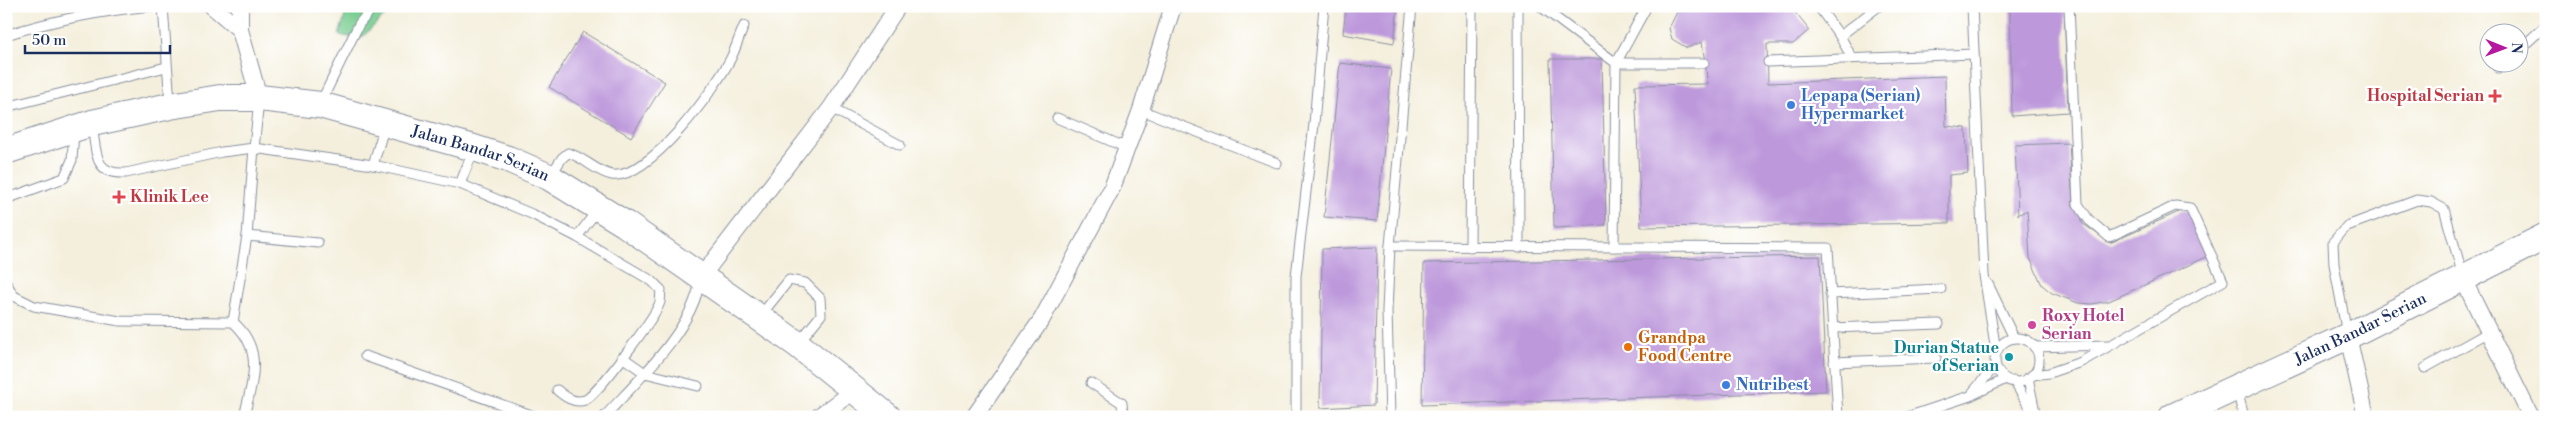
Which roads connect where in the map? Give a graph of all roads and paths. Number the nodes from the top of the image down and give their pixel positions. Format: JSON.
{"nodes":[{"id":1,"x":151,"y":6,"type":"edge"},
{"id":2,"x":163,"y":6,"type":"edge"},
{"id":3,"x":212,"y":6,"type":"edge"},
{"id":4,"x":240,"y":6,"type":"edge"},
{"id":5,"x":374,"y":6,"type":"edge"},
{"id":6,"x":898,"y":6,"type":"edge"},
{"id":7,"x":1173,"y":6,"type":"edge"},
{"id":8,"x":1324,"y":6,"type":"edge"},
{"id":9,"x":1412,"y":6,"type":"edge"},
{"id":10,"x":1472,"y":6,"type":"edge"},
{"id":11,"x":1518,"y":6,"type":"edge"},
{"id":12,"x":1540,"y":6,"type":"edge"},
{"id":13,"x":1647,"y":6,"type":"edge"},
{"id":14,"x":1818,"y":6,"type":"edge"},
{"id":15,"x":1879,"y":6,"type":"edge"},
{"id":16,"x":1972,"y":6,"type":"edge"},
{"id":17,"x":2069,"y":6,"type":"edge"},
{"id":18,"x":2419,"y":6,"type":"edge"},
{"id":19,"x":2426,"y":6,"type":"edge"},
{"id":20,"x":2546,"y":25,"type":"edge"},
{"id":21,"x":744,"y":26,"type":"dead end"},
{"id":22,"x":240,"y":30,"type":"junction"},
{"id":23,"x":6,"y":34,"type":"edge"},
{"id":24,"x":1840,"y":36,"type":"junction"},
{"id":25,"x":2530,"y":40,"type":"edge"},
{"id":26,"x":1974,"y":54,"type":"junction"},
{"id":27,"x":1852,"y":58,"type":"junction"},
{"id":28,"x":1768,"y":62,"type":"dead end"},
{"id":29,"x":1616,"y":63,"type":"junction"},
{"id":30,"x":1704,"y":63,"type":"dead end"},
{"id":31,"x":166,"y":67,"type":"junction"},
{"id":32,"x":259,"y":98,"type":"junction"},
{"id":33,"x":320,"y":105,"type":"junction"},
{"id":34,"x":170,"y":106,"type":"junction"},
{"id":35,"x":6,"y":107,"type":"edge"},
{"id":36,"x":831,"y":108,"type":"junction"},
{"id":37,"x":1141,"y":110,"type":"junction"},
{"id":38,"x":1057,"y":118,"type":"dead end"},
{"id":39,"x":385,"y":123,"type":"junction"},
{"id":40,"x":83,"y":126,"type":"junction"},
{"id":41,"x":900,"y":146,"type":"dead end"},
{"id":42,"x":254,"y":148,"type":"junction"},
{"id":43,"x":474,"y":148,"type":"junction"},
{"id":44,"x":1127,"y":148,"type":"junction"},
{"id":45,"x":6,"y":151,"type":"edge"},
{"id":46,"x":1277,"y":163,"type":"dead end"},
{"id":47,"x":373,"y":165,"type":"junction"},
{"id":48,"x":549,"y":177,"type":"junction"},
{"id":49,"x":460,"y":184,"type":"junction"},
{"id":50,"x":6,"y":199,"type":"edge"},
{"id":51,"x":598,"y":208,"type":"junction"},
{"id":52,"x":247,"y":236,"type":"junction"},
{"id":53,"x":2546,"y":236,"type":"edge"},
{"id":54,"x":577,"y":237,"type":"junction"},
{"id":55,"x":318,"y":243,"type":"dead end"},
{"id":56,"x":1390,"y":246,"type":"junction"},
{"id":57,"x":1614,"y":246,"type":"junction"},
{"id":58,"x":1470,"y":247,"type":"junction"},
{"id":59,"x":1519,"y":248,"type":"junction"},
{"id":60,"x":1984,"y":275,"type":"junction"},
{"id":61,"x":701,"y":277,"type":"junction"},
{"id":62,"x":2464,"y":279,"type":"junction"},
{"id":63,"x":6,"y":283,"type":"edge"},
{"id":64,"x":1941,"y":289,"type":"dead end"},
{"id":65,"x":1830,"y":294,"type":"junction"},
{"id":66,"x":758,"y":317,"type":"junction"},
{"id":67,"x":233,"y":322,"type":"junction"},
{"id":68,"x":1939,"y":324,"type":"dead end"},
{"id":69,"x":1832,"y":328,"type":"junction"},
{"id":70,"x":2489,"y":332,"type":"junction"},
{"id":71,"x":2348,"y":336,"type":"junction"},
{"id":72,"x":2014,"y":338,"type":"junction"},
{"id":73,"x":797,"y":344,"type":"junction"},
{"id":74,"x":2111,"y":345,"type":"junction"},
{"id":75,"x":2034,"y":347,"type":"junction"},
{"id":76,"x":1996,"y":351,"type":"junction"},
{"id":77,"x":365,"y":356,"type":"dead end"},
{"id":78,"x":622,"y":357,"type":"junction"},
{"id":79,"x":1936,"y":358,"type":"dead end"},
{"id":80,"x":1834,"y":362,"type":"junction"},
{"id":81,"x":1995,"y":366,"type":"junction"},
{"id":82,"x":2425,"y":368,"type":"dead end"},
{"id":83,"x":645,"y":373,"type":"junction"},
{"id":84,"x":2030,"y":377,"type":"junction"},
{"id":85,"x":2010,"y":380,"type":"junction"},
{"id":86,"x":1091,"y":383,"type":"dead end"},
{"id":87,"x":698,"y":386,"type":"dead end"},
{"id":88,"x":2237,"y":388,"type":"junction"},
{"id":89,"x":557,"y":390,"type":"dead end"},
{"id":90,"x":853,"y":391,"type":"junction"},
{"id":91,"x":1970,"y":396,"type":"junction"},
{"id":92,"x":244,"y":417,"type":"edge"},
{"id":93,"x":537,"y":417,"type":"edge"},
{"id":94,"x":604,"y":417,"type":"edge"},
{"id":95,"x":818,"y":417,"type":"edge"},
{"id":96,"x":888,"y":417,"type":"edge"},
{"id":97,"x":974,"y":417,"type":"edge"},
{"id":98,"x":1123,"y":417,"type":"edge"},
{"id":99,"x":1296,"y":417,"type":"edge"},
{"id":100,"x":1390,"y":417,"type":"edge"},
{"id":101,"x":1838,"y":417,"type":"edge"},
{"id":102,"x":1907,"y":417,"type":"edge"},
{"id":103,"x":2035,"y":417,"type":"edge"},
{"id":104,"x":2172,"y":417,"type":"edge"},
{"id":105,"x":2244,"y":417,"type":"edge"},
{"id":106,"x":2366,"y":417,"type":"edge"},
{"id":107,"x":2530,"y":417,"type":"edge"}],
"edges":[{"from":1,"to":23,"type":"lane"},
{"from":2,"to":31,"type":"lane"},
{"from":3,"to":22,"type":"street"},
{"from":4,"to":22,"type":"street"},
{"from":5,"to":33,"type":"lane"},
{"from":6,"to":36,"type":"street"},
{"from":7,"to":37,"type":"street"},
{"from":8,"to":99,"type":"lane"},
{"from":9,"to":56,"type":"lane"},
{"from":10,"to":58,"type":"lane"},
{"from":11,"to":59,"type":"lane"},
{"from":12,"to":29,"type":"lane"},
{"from":13,"to":29,"type":"lane"},
{"from":14,"to":24,"type":"lane"},
{"from":15,"to":24,"type":"lane"},
{"from":16,"to":26,"type":"lane"},
{"from":17,"to":74,"type":"lane"},
{"from":18,"to":19,"type":"lane"},
{"from":20,"to":25,"type":"lane"},
{"from":21,"to":48,"type":"lane"},
{"from":22,"to":32,"type":"street"},
{"from":24,"to":27,"type":"lane"},
{"from":26,"to":27,"type":"lane"},
{"from":26,"to":60,"type":"lane"},
{"from":27,"to":28,"type":"lane"},
{"from":29,"to":30,"type":"lane"},
{"from":29,"to":57,"type":"lane"},
{"from":31,"to":34,"type":"lane"},
{"from":31,"to":35,"type":"lane"},
{"from":32,"to":33,"type":"main road","name":"Jalan Bandar Serian"},
{"from":32,"to":34,"type":"main road","name":"Jalan Bandar Serian"},
{"from":32,"to":42,"type":"lane"},
{"from":33,"to":39,"type":"main road","name":"Jalan Bandar Serian"},
{"from":34,"to":40,"type":"main road","name":"Jalan Bandar Serian"},
{"from":36,"to":41,"type":"lane"},
{"from":36,"to":61,"type":"street"},
{"from":37,"to":44,"type":"street"},
{"from":37,"to":46,"type":"lane"},
{"from":38,"to":44,"type":"lane"},
{"from":39,"to":43,"type":"main road","name":"Jalan Bandar Serian"},
{"from":39,"to":47,"type":"lane"},
{"from":40,"to":42,"type":"lane"},
{"from":40,"to":45,"type":"main road","name":"Jalan Bandar Serian"},
{"from":40,"to":50,"type":"lane"},
{"from":42,"to":47,"type":"lane"},
{"from":42,"to":52,"type":"lane"},
{"from":43,"to":48,"type":"main road","name":"Jalan Bandar Serian"},
{"from":43,"to":49,"type":"lane"},
{"from":44,"to":97,"type":"street"},
{"from":47,"to":49,"type":"lane"},
{"from":48,"to":51,"type":"main road","name":"Jalan Bandar Serian"},
{"from":49,"to":54,"type":"lane"},
{"from":51,"to":54,"type":"lane"},
{"from":51,"to":61,"type":"main road","name":"Jalan Bandar Serian"},
{"from":52,"to":55,"type":"lane"},
{"from":52,"to":67,"type":"lane"},
{"from":53,"to":62,"type":"main road","name":"Jalan Bandar Serian"},
{"from":54,"to":78,"type":"lane"},
{"from":56,"to":58,"type":"lane"},
{"from":56,"to":100,"type":"lane"},
{"from":57,"to":59,"type":"lane"},
{"from":57,"to":65,"type":"lane"},
{"from":58,"to":59,"type":"lane"},
{"from":60,"to":72,"type":"lane"},
{"from":60,"to":76,"type":"lane"},
{"from":61,"to":66,"type":"main road","name":"Jalan Bandar Serian"},
{"from":61,"to":83,"type":"lane"},
{"from":62,"to":70,"type":"street"},
{"from":62,"to":71,"type":"main road","name":"Jalan Bandar Serian"},
{"from":62,"to":71,"type":"lane"},
{"from":63,"to":67,"type":"lane"},
{"from":64,"to":65,"type":"lane"},
{"from":65,"to":69,"type":"lane"},
{"from":66,"to":73,"type":"main road","name":"Jalan Bandar Serian"},
{"from":66,"to":73,"type":"lane"},
{"from":67,"to":92,"type":"lane"},
{"from":68,"to":69,"type":"lane"},
{"from":69,"to":80,"type":"lane"},
{"from":70,"to":82,"type":"lane"},
{"from":70,"to":107,"type":"street"},
{"from":71,"to":88,"type":"main road","name":"Jalan Bandar Serian"},
{"from":71,"to":106,"type":"street"},
{"from":72,"to":75,"type":"lane"},
{"from":72,"to":76,"type":"lane"},
{"from":73,"to":90,"type":"main road","name":"Jalan Bandar Serian"},
{"from":74,"to":75,"type":"lane"},
{"from":74,"to":84,"type":"lane"},
{"from":75,"to":84,"type":"lane"},
{"from":76,"to":81,"type":"lane"},
{"from":77,"to":93,"type":"lane"},
{"from":78,"to":83,"type":"lane"},
{"from":78,"to":89,"type":"lane"},
{"from":79,"to":80,"type":"lane"},
{"from":80,"to":101,"type":"lane"},
{"from":81,"to":85,"type":"lane"},
{"from":81,"to":91,"type":"lane"},
{"from":83,"to":87,"type":"lane"},
{"from":83,"to":94,"type":"lane"},
{"from":84,"to":85,"type":"lane"},
{"from":84,"to":103,"type":"lane"},
{"from":85,"to":91,"type":"lane"},
{"from":85,"to":103,"type":"lane"},
{"from":86,"to":98,"type":"lane"},
{"from":88,"to":104,"type":"main road","name":"Jalan Bandar Serian"},
{"from":88,"to":105,"type":"lane"},
{"from":90,"to":95,"type":"street"},
{"from":90,"to":96,"type":"main road","name":"Jalan Bandar Serian"},
{"from":91,"to":102,"type":"lane"}]}
